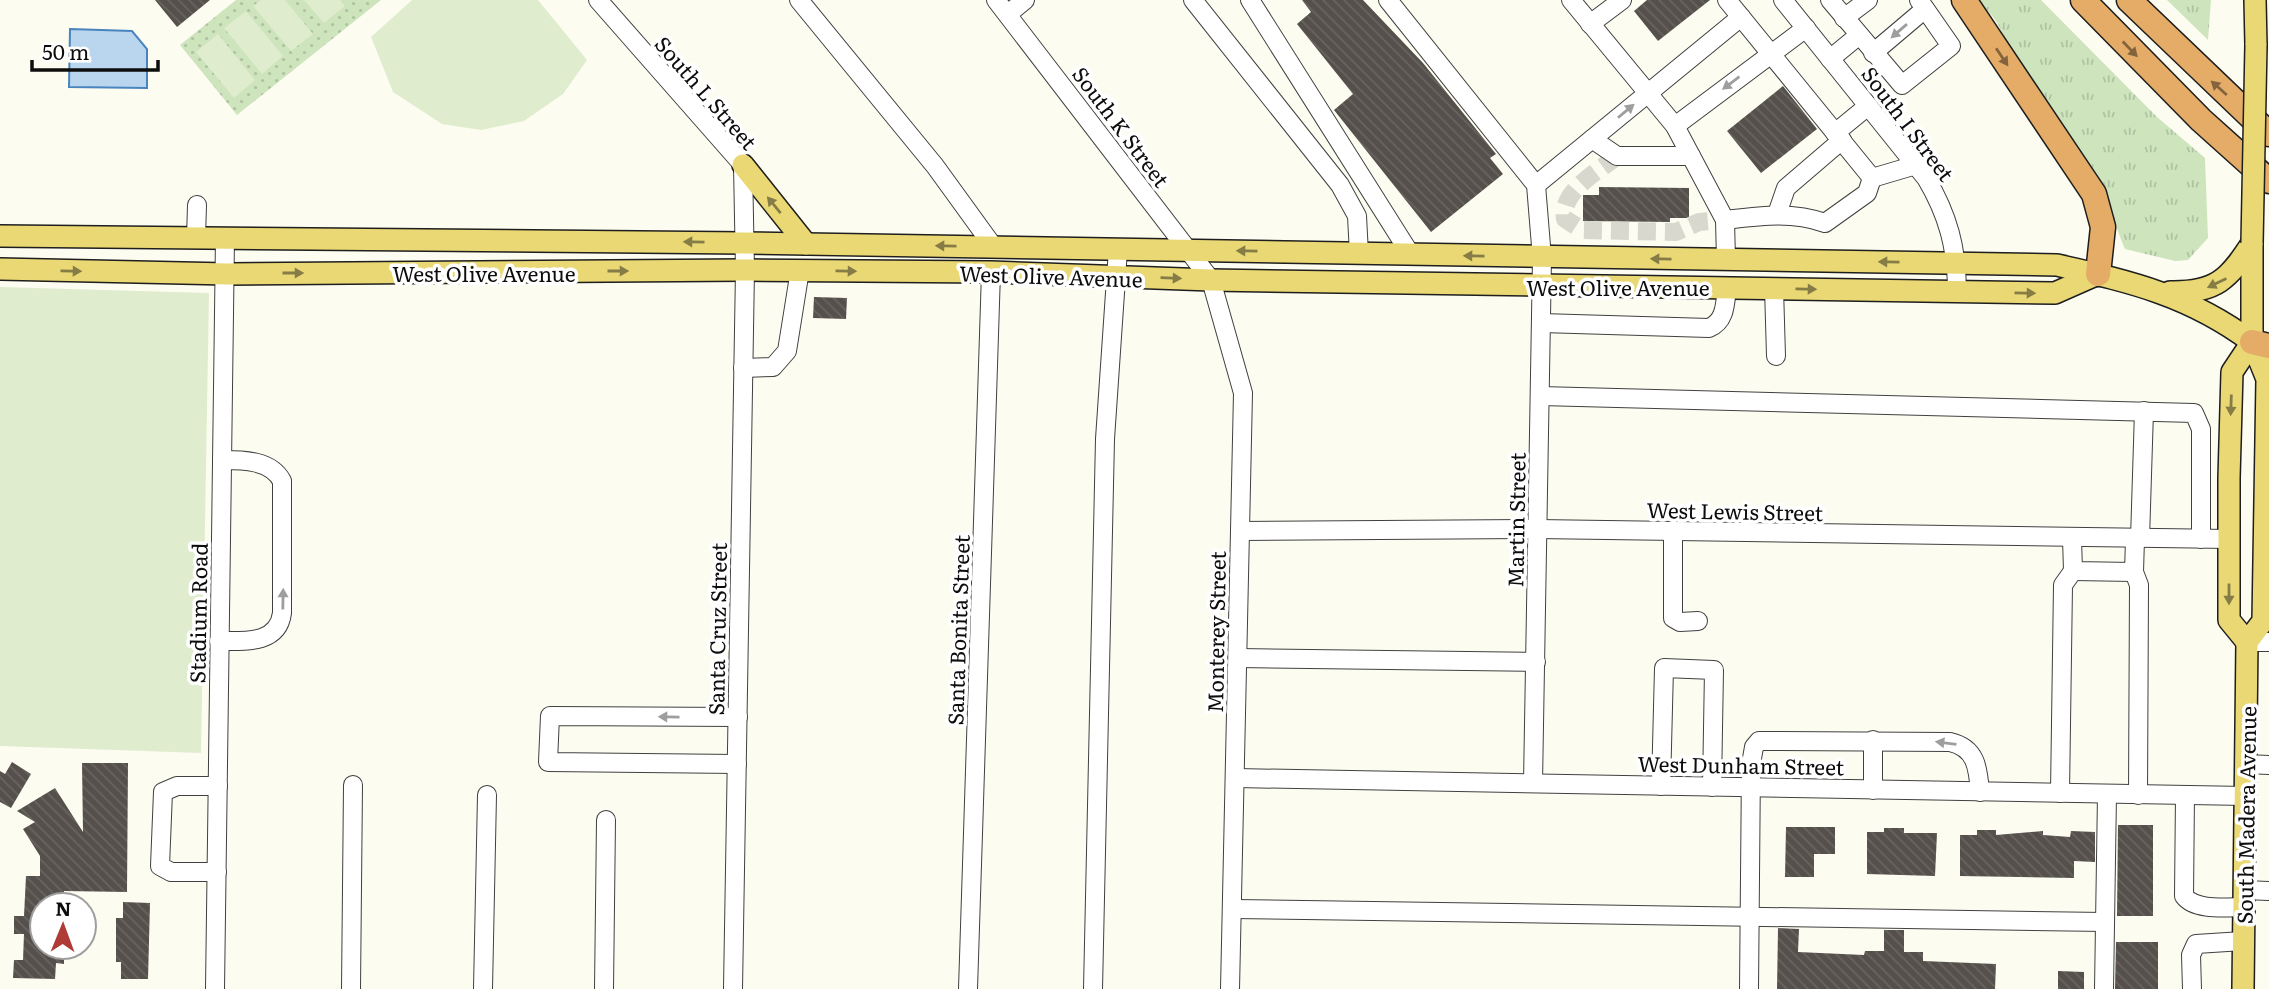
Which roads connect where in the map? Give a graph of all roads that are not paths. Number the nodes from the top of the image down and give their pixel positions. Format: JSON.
{"nodes":[{"id":1,"x":598,"y":0,"type":"edge"},
{"id":2,"x":799,"y":0,"type":"edge"},
{"id":3,"x":1025,"y":0,"type":"edge"},
{"id":4,"x":1194,"y":0,"type":"edge"},
{"id":5,"x":1250,"y":0,"type":"edge"},
{"id":6,"x":1388,"y":0,"type":"edge"},
{"id":7,"x":1571,"y":0,"type":"edge"},
{"id":8,"x":1622,"y":0,"type":"edge"},
{"id":9,"x":1727,"y":0,"type":"edge"},
{"id":10,"x":1783,"y":0,"type":"edge"},
{"id":11,"x":1830,"y":0,"type":"edge"},
{"id":12,"x":1868,"y":0,"type":"edge"},
{"id":13,"x":1964,"y":0,"type":"edge"},
{"id":14,"x":2082,"y":0,"type":"edge"},
{"id":15,"x":2129,"y":0,"type":"edge"},
{"id":16,"x":2255,"y":0,"type":"edge"},
{"id":17,"x":1922,"y":4,"type":"edge"},
{"id":18,"x":1002,"y":7,"type":"edge"},
{"id":19,"x":1741,"y":16,"type":"junction"},
{"id":20,"x":1844,"y":18,"type":"junction"},
{"id":21,"x":1591,"y":24,"type":"junction"},
{"id":22,"x":1806,"y":28,"type":"junction"},
{"id":23,"x":1858,"y":36,"type":"junction"},
{"id":24,"x":1770,"y":53,"type":"junction"},
{"id":25,"x":1874,"y":53,"type":"junction"},
{"id":26,"x":1830,"y":59,"type":"junction"},
{"id":27,"x":1647,"y":93,"type":"junction"},
{"id":28,"x":1868,"y":106,"type":"junction"},
{"id":29,"x":1675,"y":126,"type":"junction"},
{"id":30,"x":2269,"y":134,"type":"edge"},
{"id":31,"x":1839,"y":136,"type":"junction"},
{"id":32,"x":1592,"y":139,"type":"junction"},
{"id":33,"x":1691,"y":156,"type":"junction"},
{"id":34,"x":743,"y":165,"type":"junction"},
{"id":35,"x":1916,"y":165,"type":"junction"},
{"id":36,"x":1872,"y":178,"type":"junction"},
{"id":37,"x":2269,"y":181,"type":"edge"},
{"id":38,"x":1536,"y":185,"type":"junction"},
{"id":39,"x":197,"y":205,"type":"dead end"},
{"id":40,"x":1777,"y":215,"type":"junction"},
{"id":41,"x":1725,"y":220,"type":"junction"},
{"id":42,"x":0,"y":236,"type":"edge"},
{"id":43,"x":196,"y":238,"type":"junction"},
{"id":44,"x":225,"y":238,"type":"junction"},
{"id":45,"x":744,"y":243,"type":"junction"},
{"id":46,"x":2252,"y":243,"type":"junction"},
{"id":47,"x":806,"y":244,"type":"junction"},
{"id":48,"x":993,"y":246,"type":"junction"},
{"id":49,"x":1118,"y":249,"type":"junction"},
{"id":50,"x":1188,"y":250,"type":"junction"},
{"id":51,"x":1359,"y":254,"type":"junction"},
{"id":52,"x":1411,"y":255,"type":"junction"},
{"id":53,"x":1542,"y":258,"type":"junction"},
{"id":54,"x":1726,"y":260,"type":"junction"},
{"id":55,"x":1957,"y":262,"type":"junction"},
{"id":56,"x":1,"y":268,"type":"edge"},
{"id":57,"x":744,"y":270,"type":"junction"},
{"id":58,"x":800,"y":270,"type":"junction"},
{"id":59,"x":991,"y":272,"type":"junction"},
{"id":60,"x":225,"y":274,"type":"junction"},
{"id":61,"x":2098,"y":274,"type":"junction"},
{"id":62,"x":1116,"y":276,"type":"junction"},
{"id":63,"x":1211,"y":280,"type":"junction"},
{"id":64,"x":1542,"y":286,"type":"junction"},
{"id":65,"x":1727,"y":287,"type":"junction"},
{"id":66,"x":1774,"y":288,"type":"junction"},
{"id":67,"x":1957,"y":292,"type":"junction"},
{"id":68,"x":2164,"y":292,"type":"junction"},
{"id":69,"x":1541,"y":323,"type":"junction"},
{"id":70,"x":2260,"y":344,"type":"edge"},
{"id":71,"x":1776,"y":356,"type":"dead end"},
{"id":72,"x":743,"y":368,"type":"junction"},
{"id":73,"x":1540,"y":396,"type":"junction"},
{"id":74,"x":2144,"y":411,"type":"junction"},
{"id":75,"x":2268,"y":443,"type":"edge"},
{"id":76,"x":222,"y":460,"type":"junction"},
{"id":77,"x":1537,"y":529,"type":"junction"},
{"id":78,"x":1240,"y":531,"type":"junction"},
{"id":79,"x":1673,"y":532,"type":"junction"},
{"id":80,"x":2072,"y":538,"type":"junction"},
{"id":81,"x":2137,"y":539,"type":"junction"},
{"id":82,"x":2201,"y":539,"type":"junction"},
{"id":83,"x":2229,"y":540,"type":"junction"},
{"id":84,"x":2267,"y":540,"type":"edge"},
{"id":85,"x":2073,"y":571,"type":"junction"},
{"id":86,"x":2134,"y":572,"type":"junction"},
{"id":87,"x":2266,"y":594,"type":"edge"},
{"id":88,"x":1698,"y":621,"type":"dead end"},
{"id":89,"x":219,"y":641,"type":"junction"},
{"id":90,"x":2247,"y":642,"type":"junction"},
{"id":91,"x":2269,"y":642,"type":"edge"},
{"id":92,"x":1238,"y":658,"type":"junction"},
{"id":93,"x":1536,"y":662,"type":"junction"},
{"id":94,"x":738,"y":718,"type":"junction"},
{"id":95,"x":1873,"y":740,"type":"junction"},
{"id":96,"x":737,"y":764,"type":"junction"},
{"id":97,"x":2246,"y":764,"type":"junction"},
{"id":98,"x":2269,"y":765,"type":"edge"},
{"id":99,"x":1236,"y":778,"type":"junction"},
{"id":100,"x":1533,"y":783,"type":"junction"},
{"id":101,"x":353,"y":785,"type":"dead end"},
{"id":102,"x":218,"y":786,"type":"junction"},
{"id":103,"x":1661,"y":786,"type":"junction"},
{"id":104,"x":1712,"y":787,"type":"junction"},
{"id":105,"x":1751,"y":787,"type":"junction"},
{"id":106,"x":1872,"y":790,"type":"junction"},
{"id":107,"x":1980,"y":792,"type":"junction"},
{"id":108,"x":2060,"y":793,"type":"junction"},
{"id":109,"x":2107,"y":794,"type":"junction"},
{"id":110,"x":487,"y":795,"type":"dead end"},
{"id":111,"x":2137,"y":795,"type":"junction"},
{"id":112,"x":2185,"y":796,"type":"junction"},
{"id":113,"x":2246,"y":796,"type":"junction"},
{"id":114,"x":606,"y":820,"type":"dead end"},
{"id":115,"x":217,"y":872,"type":"junction"},
{"id":116,"x":2269,"y":891,"type":"edge"},
{"id":117,"x":2244,"y":898,"type":"junction"},
{"id":118,"x":1234,"y":909,"type":"junction"},
{"id":119,"x":1749,"y":915,"type":"junction"},
{"id":120,"x":2105,"y":922,"type":"junction"},
{"id":121,"x":2243,"y":941,"type":"junction"},
{"id":122,"x":215,"y":989,"type":"edge"},
{"id":123,"x":351,"y":989,"type":"edge"},
{"id":124,"x":483,"y":989,"type":"edge"},
{"id":125,"x":604,"y":989,"type":"edge"},
{"id":126,"x":733,"y":989,"type":"edge"},
{"id":127,"x":968,"y":989,"type":"edge"},
{"id":128,"x":1093,"y":989,"type":"edge"},
{"id":129,"x":1230,"y":989,"type":"edge"},
{"id":130,"x":1749,"y":989,"type":"edge"},
{"id":131,"x":2104,"y":989,"type":"edge"},
{"id":132,"x":2192,"y":989,"type":"edge"},
{"id":133,"x":2243,"y":989,"type":"edge"}],
"edges":[{"from":1,"to":34,"type":"street","name":"South L Street"},
{"from":2,"to":48,"type":"street"},
{"from":3,"to":18,"type":"street"},
{"from":4,"to":51,"type":"street"},
{"from":5,"to":52,"type":"street"},
{"from":6,"to":38,"type":"street"},
{"from":7,"to":21,"type":"street"},
{"from":8,"to":21,"type":"street"},
{"from":9,"to":19,"type":"street"},
{"from":10,"to":22,"type":"street","name":"South I Street"},
{"from":11,"to":20,"type":"street"},
{"from":12,"to":20,"type":"street"},
{"from":13,"to":61,"type":"highway","one_way":true},
{"from":14,"to":37,"type":"highway","one_way":true},
{"from":30,"to":15,"type":"highway","one_way":true},
{"from":16,"to":46,"type":"main road","name":"South Madera Avenue","bridge":true},
{"from":17,"to":25,"type":"street","one_way":true},
{"from":17,"to":25,"type":"street"},
{"from":18,"to":50,"type":"street","name":"South K Street"},
{"from":19,"to":24,"type":"street"},
{"from":19,"to":27,"type":"street"},
{"from":20,"to":23,"type":"street"},
{"from":21,"to":27,"type":"street"},
{"from":22,"to":24,"type":"street"},
{"from":22,"to":26,"type":"street","name":"South I Street"},
{"from":23,"to":25,"type":"street"},
{"from":23,"to":26,"type":"street"},
{"from":24,"to":29,"type":"street","one_way":true},
{"from":24,"to":31,"type":"street"},
{"from":26,"to":28,"type":"street","name":"South I Street"},
{"from":27,"to":29,"type":"street"},
{"from":32,"to":27,"type":"street","one_way":true},
{"from":28,"to":31,"type":"street"},
{"from":28,"to":35,"type":"street","name":"South I Street"},
{"from":29,"to":33,"type":"street"},
{"from":31,"to":36,"type":"street"},
{"from":31,"to":40,"type":"street"},
{"from":32,"to":33,"type":"street"},
{"from":32,"to":38,"type":"street"},
{"from":33,"to":41,"type":"street"},
{"from":34,"to":45,"type":"street","name":"South L Street"},
{"from":47,"to":34,"type":"main road","one_way":true},
{"from":35,"to":36,"type":"street"},
{"from":35,"to":55,"type":"street","name":"South I Street"},
{"from":36,"to":40,"type":"street"},
{"from":38,"to":53,"type":"street","name":"Martin Street"},
{"from":39,"to":43,"type":"street"},
{"from":40,"to":41,"type":"street"},
{"from":41,"to":54,"type":"street"},
{"from":42,"to":43,"type":"main road","name":"West Olive Avenue"},
{"from":43,"to":44,"type":"main road","name":"West Olive Avenue"},
{"from":45,"to":44,"type":"main road","name":"West Olive Avenue","one_way":true},
{"from":44,"to":60,"type":"street","name":"Stadium Road"},
{"from":45,"to":47,"type":"main road","name":"West Olive Avenue"},
{"from":45,"to":57,"type":"street","name":"South L Street"},
{"from":46,"to":68,"type":"main road","one_way":true},
{"from":46,"to":70,"type":"main road","name":"South Madera Avenue"},
{"from":48,"to":47,"type":"main road","name":"West Olive Avenue","one_way":true},
{"from":48,"to":49,"type":"main road","name":"West Olive Avenue"},
{"from":49,"to":50,"type":"main road","name":"West Olive Avenue"},
{"from":49,"to":62,"type":"street"},
{"from":51,"to":50,"type":"main road","name":"West Olive Avenue","one_way":true},
{"from":50,"to":63,"type":"street","name":"South K Street"},
{"from":51,"to":52,"type":"main road","name":"West Olive Avenue"},
{"from":53,"to":52,"type":"main road","name":"West Olive Avenue","one_way":true},
{"from":54,"to":53,"type":"main road","name":"West Olive Avenue","one_way":true},
{"from":53,"to":64,"type":"street","name":"Martin Street"},
{"from":55,"to":54,"type":"main road","name":"West Olive Avenue","one_way":true},
{"from":55,"to":61,"type":"main road","name":"West Olive Avenue"},
{"from":55,"to":67,"type":"street","name":"South I Street"},
{"from":56,"to":60,"type":"main road","name":"West Olive Avenue","one_way":true},
{"from":57,"to":58,"type":"main road","name":"West Olive Avenue"},
{"from":60,"to":57,"type":"main road","name":"West Olive Avenue","one_way":true},
{"from":57,"to":72,"type":"street","name":"Santa Cruz Street"},
{"from":58,"to":59,"type":"main road","name":"West Olive Avenue","one_way":true},
{"from":58,"to":72,"type":"street"},
{"from":59,"to":62,"type":"main road","name":"West Olive Avenue"},
{"from":59,"to":127,"type":"street","name":"Santa Bonita Street"},
{"from":60,"to":76,"type":"street","name":"Stadium Road"},
{"from":67,"to":61,"type":"main road","name":"West Olive Avenue","one_way":true},
{"from":61,"to":68,"type":"main road","name":"West Olive Avenue"},
{"from":62,"to":63,"type":"main road","name":"West Olive Avenue","one_way":true},
{"from":62,"to":128,"type":"street"},
{"from":63,"to":64,"type":"main road","name":"West Olive Avenue"},
{"from":63,"to":78,"type":"street","name":"Monterey Street"},
{"from":64,"to":65,"type":"main road","name":"West Olive Avenue"},
{"from":64,"to":69,"type":"street","name":"Martin Street"},
{"from":65,"to":66,"type":"main road","name":"West Olive Avenue"},
{"from":65,"to":69,"type":"street"},
{"from":66,"to":67,"type":"main road","name":"West Olive Avenue","one_way":true},
{"from":66,"to":71,"type":"street"},
{"from":68,"to":70,"type":"main road","name":"West Olive Avenue"},
{"from":69,"to":73,"type":"street","name":"Martin Street"},
{"from":70,"to":75,"type":"main road","name":"South Madera Avenue"},
{"from":70,"to":83,"type":"main road","one_way":true},
{"from":72,"to":94,"type":"street","name":"Santa Cruz Street"},
{"from":73,"to":74,"type":"street"},
{"from":73,"to":77,"type":"street","name":"Martin Street"},
{"from":74,"to":81,"type":"street"},
{"from":74,"to":82,"type":"street"},
{"from":75,"to":84,"type":"main road","name":"South Madera Avenue"},
{"from":76,"to":89,"type":"street","name":"Stadium Road"},
{"from":89,"to":76,"type":"street","one_way":true},
{"from":77,"to":78,"type":"street","name":"West Lewis Street"},
{"from":77,"to":79,"type":"street","name":"West Lewis Street"},
{"from":77,"to":93,"type":"street","name":"Martin Street"},
{"from":78,"to":92,"type":"street","name":"Monterey Street"},
{"from":79,"to":80,"type":"street","name":"West Lewis Street"},
{"from":79,"to":88,"type":"street"},
{"from":80,"to":81,"type":"street","name":"West Lewis Street"},
{"from":80,"to":85,"type":"street"},
{"from":81,"to":82,"type":"street","name":"West Lewis Street"},
{"from":81,"to":86,"type":"street"},
{"from":82,"to":83,"type":"street","name":"West Lewis Street"},
{"from":83,"to":90,"type":"main road","one_way":true},
{"from":84,"to":87,"type":"main road","name":"South Madera Avenue"},
{"from":85,"to":86,"type":"street"},
{"from":85,"to":108,"type":"street"},
{"from":86,"to":111,"type":"street"},
{"from":87,"to":90,"type":"main road","name":"South Madera Avenue"},
{"from":89,"to":102,"type":"street","name":"Stadium Road"},
{"from":90,"to":91,"type":"street"},
{"from":90,"to":97,"type":"main road","name":"South Madera Avenue"},
{"from":92,"to":93,"type":"street"},
{"from":92,"to":99,"type":"street","name":"Monterey Street"},
{"from":93,"to":100,"type":"street","name":"Martin Street"},
{"from":94,"to":96,"type":"street","name":"Santa Cruz Street"},
{"from":94,"to":96,"type":"street","one_way":true},
{"from":95,"to":105,"type":"street"},
{"from":95,"to":106,"type":"street"},
{"from":107,"to":95,"type":"street","one_way":true},
{"from":96,"to":126,"type":"street","name":"Santa Cruz Street"},
{"from":97,"to":98,"type":"street"},
{"from":97,"to":113,"type":"main road","name":"South Madera Avenue"},
{"from":99,"to":100,"type":"street","name":"West Dunham Street"},
{"from":99,"to":118,"type":"street","name":"Monterey Street"},
{"from":100,"to":103,"type":"street","name":"West Dunham Street"},
{"from":101,"to":123,"type":"street"},
{"from":102,"to":115,"type":"street","name":"Stadium Road"},
{"from":102,"to":115,"type":"street"},
{"from":103,"to":104,"type":"street","name":"West Dunham Street"},
{"from":103,"to":104,"type":"street"},
{"from":104,"to":105,"type":"street","name":"West Dunham Street"},
{"from":105,"to":106,"type":"street","name":"West Dunham Street"},
{"from":105,"to":119,"type":"street"},
{"from":106,"to":107,"type":"street","name":"West Dunham Street"},
{"from":107,"to":108,"type":"street","name":"West Dunham Street"},
{"from":108,"to":109,"type":"street","name":"West Dunham Street"},
{"from":109,"to":111,"type":"street","name":"West Dunham Street"},
{"from":109,"to":120,"type":"street"},
{"from":110,"to":124,"type":"street"},
{"from":111,"to":112,"type":"street","name":"West Dunham Street"},
{"from":112,"to":113,"type":"street","name":"West Dunham Street"},
{"from":112,"to":117,"type":"street"},
{"from":113,"to":117,"type":"main road","name":"South Madera Avenue"},
{"from":114,"to":125,"type":"street"},
{"from":115,"to":122,"type":"street","name":"Stadium Road"},
{"from":116,"to":117,"type":"street"},
{"from":117,"to":121,"type":"main road","name":"South Madera Avenue"},
{"from":118,"to":119,"type":"street"},
{"from":118,"to":129,"type":"street","name":"Monterey Street"},
{"from":119,"to":120,"type":"street"},
{"from":119,"to":130,"type":"street"},
{"from":120,"to":131,"type":"street"},
{"from":121,"to":132,"type":"street"},
{"from":121,"to":133,"type":"main road","name":"South Madera Avenue"}]}
